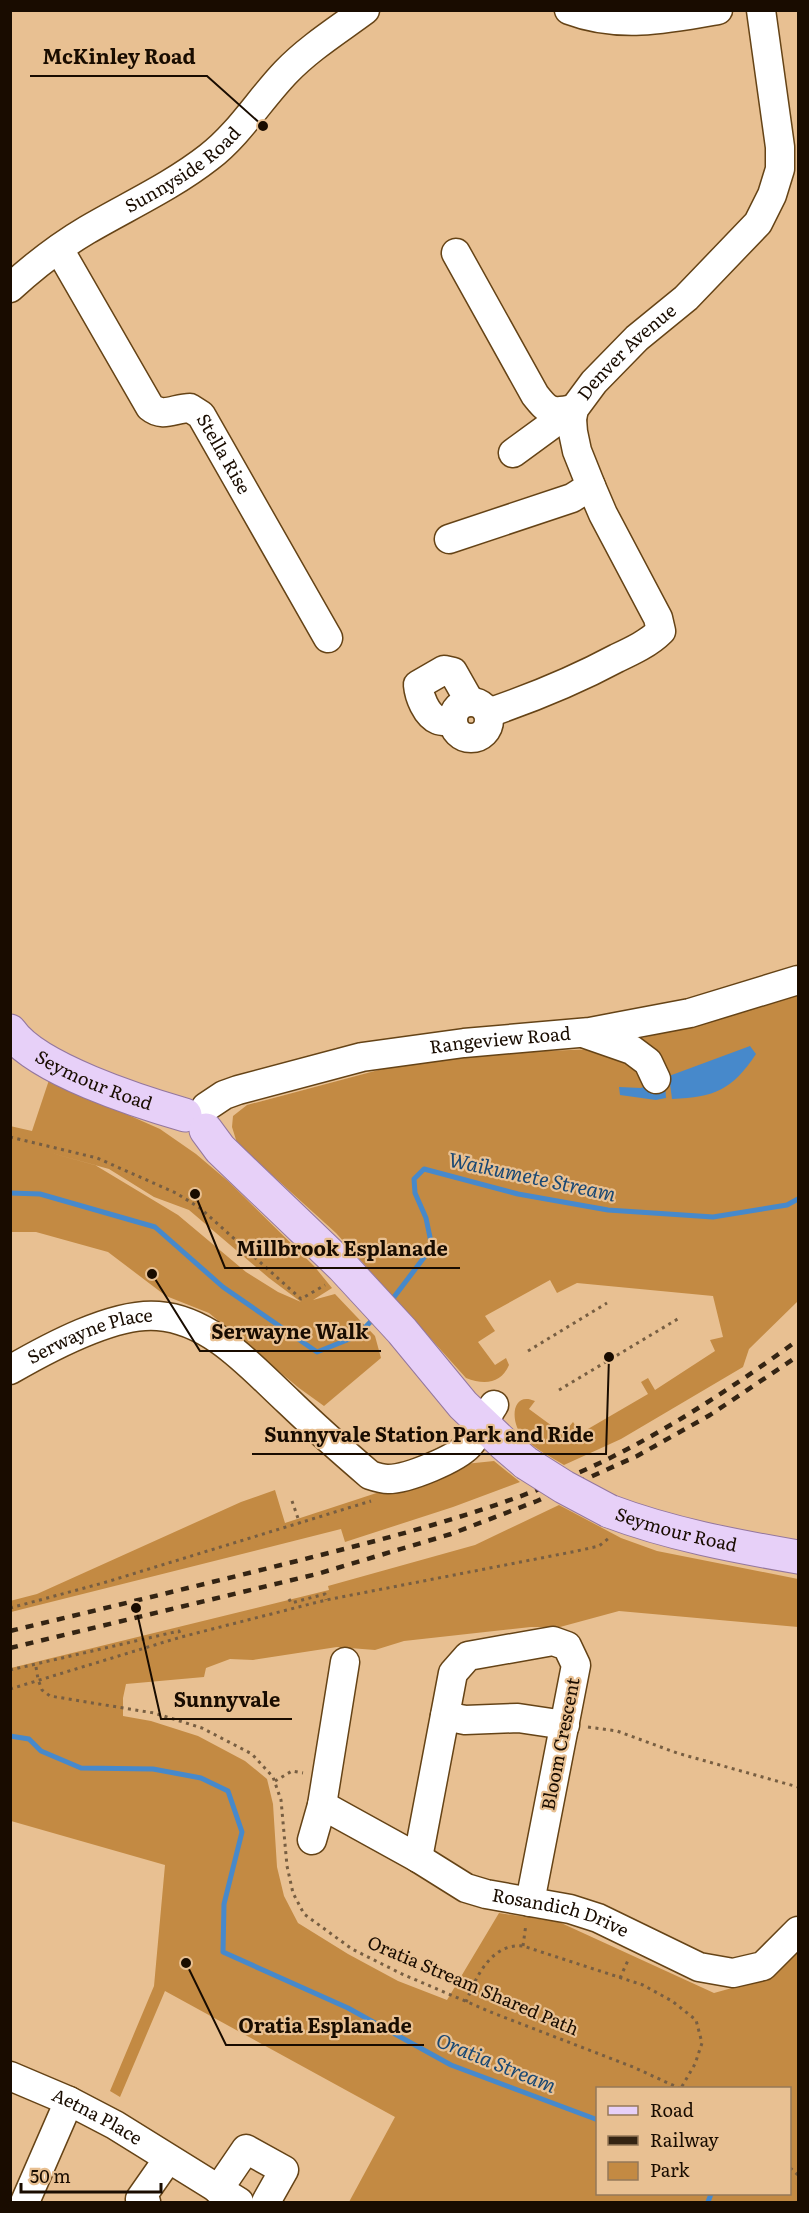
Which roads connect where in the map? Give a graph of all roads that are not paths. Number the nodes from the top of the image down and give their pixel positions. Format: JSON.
{"nodes":[{"id":1,"x":366,"y":10,"type":"edge"},
{"id":2,"x":569,"y":10,"type":"edge"},
{"id":3,"x":718,"y":10,"type":"edge"},
{"id":4,"x":761,"y":10,"type":"edge"},
{"id":5,"x":58,"y":249,"type":"junction"},
{"id":6,"x":456,"y":253,"type":"dead end"},
{"id":7,"x":10,"y":288,"type":"edge"},
{"id":8,"x":573,"y":414,"type":"junction"},
{"id":9,"x":513,"y":453,"type":"dead end"},
{"id":10,"x":591,"y":486,"type":"junction"},
{"id":11,"x":449,"y":539,"type":"dead end"},
{"id":12,"x":328,"y":638,"type":"dead end"},
{"id":13,"x":470,"y":712,"type":"dead end"},
{"id":14,"x":798,"y":980,"type":"edge"},
{"id":15,"x":10,"y":1031,"type":"edge"},
{"id":16,"x":582,"y":1033,"type":"junction"},
{"id":17,"x":656,"y":1079,"type":"dead end"},
{"id":18,"x":199,"y":1117,"type":"junction"},
{"id":19,"x":10,"y":1370,"type":"edge"},
{"id":20,"x":488,"y":1415,"type":"junction"},
{"id":21,"x":798,"y":1557,"type":"edge"},
{"id":22,"x":345,"y":1662,"type":"dead end"},
{"id":23,"x":445,"y":1716,"type":"junction"},
{"id":24,"x":565,"y":1725,"type":"junction"},
{"id":25,"x":322,"y":1805,"type":"junction"},
{"id":26,"x":312,"y":1840,"type":"dead end"},
{"id":27,"x":418,"y":1858,"type":"junction"},
{"id":28,"x":528,"y":1913,"type":"junction"},
{"id":29,"x":798,"y":1931,"type":"edge"},
{"id":30,"x":10,"y":2076,"type":"edge"},
{"id":31,"x":69,"y":2101,"type":"junction"},
{"id":32,"x":168,"y":2159,"type":"junction"},
{"id":33,"x":229,"y":2196,"type":"edge"},
{"id":34,"x":25,"y":2202,"type":"edge"},
{"id":35,"x":146,"y":2202,"type":"edge"},
{"id":36,"x":266,"y":2202,"type":"edge"}],
"edges":[{"from":1,"to":5,"type":"street","name":"Sunnyside Road"},
{"from":2,"to":3,"type":"street"},
{"from":4,"to":8,"type":"street","name":"Denver Avenue"},
{"from":5,"to":7,"type":"street","name":"Sunnyside Road"},
{"from":5,"to":12,"type":"street","name":"Stella Rise"},
{"from":6,"to":8,"type":"street"},
{"from":8,"to":9,"type":"street"},
{"from":8,"to":10,"type":"street","name":"Denver Avenue"},
{"from":10,"to":11,"type":"street"},
{"from":10,"to":13,"type":"street","name":"Denver Avenue"},
{"from":14,"to":16,"type":"street","name":"Rangeview Road"},
{"from":15,"to":18,"type":"main road","name":"Seymour Road"},
{"from":16,"to":17,"type":"street"},
{"from":16,"to":18,"type":"street","name":"Rangeview Road"},
{"from":18,"to":20,"type":"main road","name":"Seymour Road"},
{"from":19,"to":20,"type":"street","name":"Serwayne Place"},
{"from":20,"to":21,"type":"main road","name":"Seymour Road","bridge":true},
{"from":22,"to":25,"type":"street"},
{"from":23,"to":24,"type":"street"},
{"from":23,"to":24,"type":"street","name":"Bloom Crescent"},
{"from":23,"to":27,"type":"street","name":"Bloom Crescent"},
{"from":24,"to":28,"type":"street","name":"Bloom Crescent"},
{"from":25,"to":26,"type":"street"},
{"from":25,"to":27,"type":"street","name":"Rosandich Drive"},
{"from":27,"to":28,"type":"street","name":"Rosandich Drive"},
{"from":28,"to":29,"type":"street","name":"Rosandich Drive"},
{"from":30,"to":31,"type":"street","name":"Aetna Place"},
{"from":31,"to":32,"type":"street","name":"Aetna Place"},
{"from":31,"to":34,"type":"street"},
{"from":32,"to":33,"type":"street","name":"Aetna Place"},
{"from":32,"to":35,"type":"street"},
{"from":33,"to":36,"type":"street"}]}
